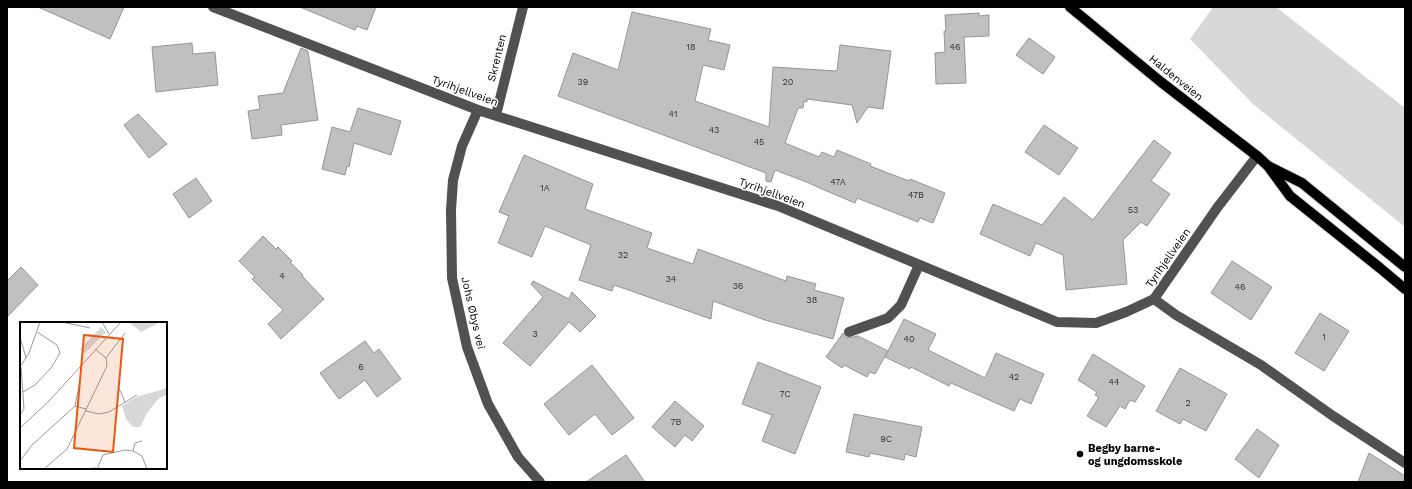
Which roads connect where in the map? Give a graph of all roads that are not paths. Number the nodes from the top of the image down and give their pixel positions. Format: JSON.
{"nodes":[{"id":1,"x":213,"y":7,"type":"edge"},
{"id":2,"x":523,"y":7,"type":"edge"},
{"id":3,"x":1070,"y":7,"type":"edge"},
{"id":4,"x":478,"y":110,"type":"junction"},
{"id":5,"x":496,"y":115,"type":"junction"},
{"id":6,"x":1257,"y":156,"type":"junction"},
{"id":7,"x":1268,"y":166,"type":"junction"},
{"id":8,"x":919,"y":265,"type":"junction"},
{"id":9,"x":1405,"y":267,"type":"edge"},
{"id":10,"x":1405,"y":290,"type":"edge"},
{"id":11,"x":1154,"y":300,"type":"junction"},
{"id":12,"x":849,"y":332,"type":"dead end"},
{"id":13,"x":1405,"y":463,"type":"edge"},
{"id":14,"x":540,"y":482,"type":"edge"}],
"edges":[{"from":1,"to":4,"type":"street","name":"Tyrihjellveien"},
{"from":2,"to":5,"type":"street","name":"Skrenten"},
{"from":3,"to":6,"type":"main road","name":"Haldenveien"},
{"from":4,"to":5,"type":"street","name":"Tyrihjellveien"},
{"from":4,"to":14,"type":"street","name":"Johs Øbys vei"},
{"from":5,"to":8,"type":"street","name":"Tyrihjellveien"},
{"from":6,"to":7,"type":"main road","name":"Haldenveien"},
{"from":6,"to":11,"type":"street","name":"Tyrihjellveien"},
{"from":7,"to":9,"type":"main road","name":"Haldenveien"},
{"from":7,"to":10,"type":"main road","name":"Haldenveien"},
{"from":8,"to":11,"type":"street","name":"Tyrihjellveien"},
{"from":8,"to":12,"type":"street"},
{"from":11,"to":13,"type":"street"}]}
